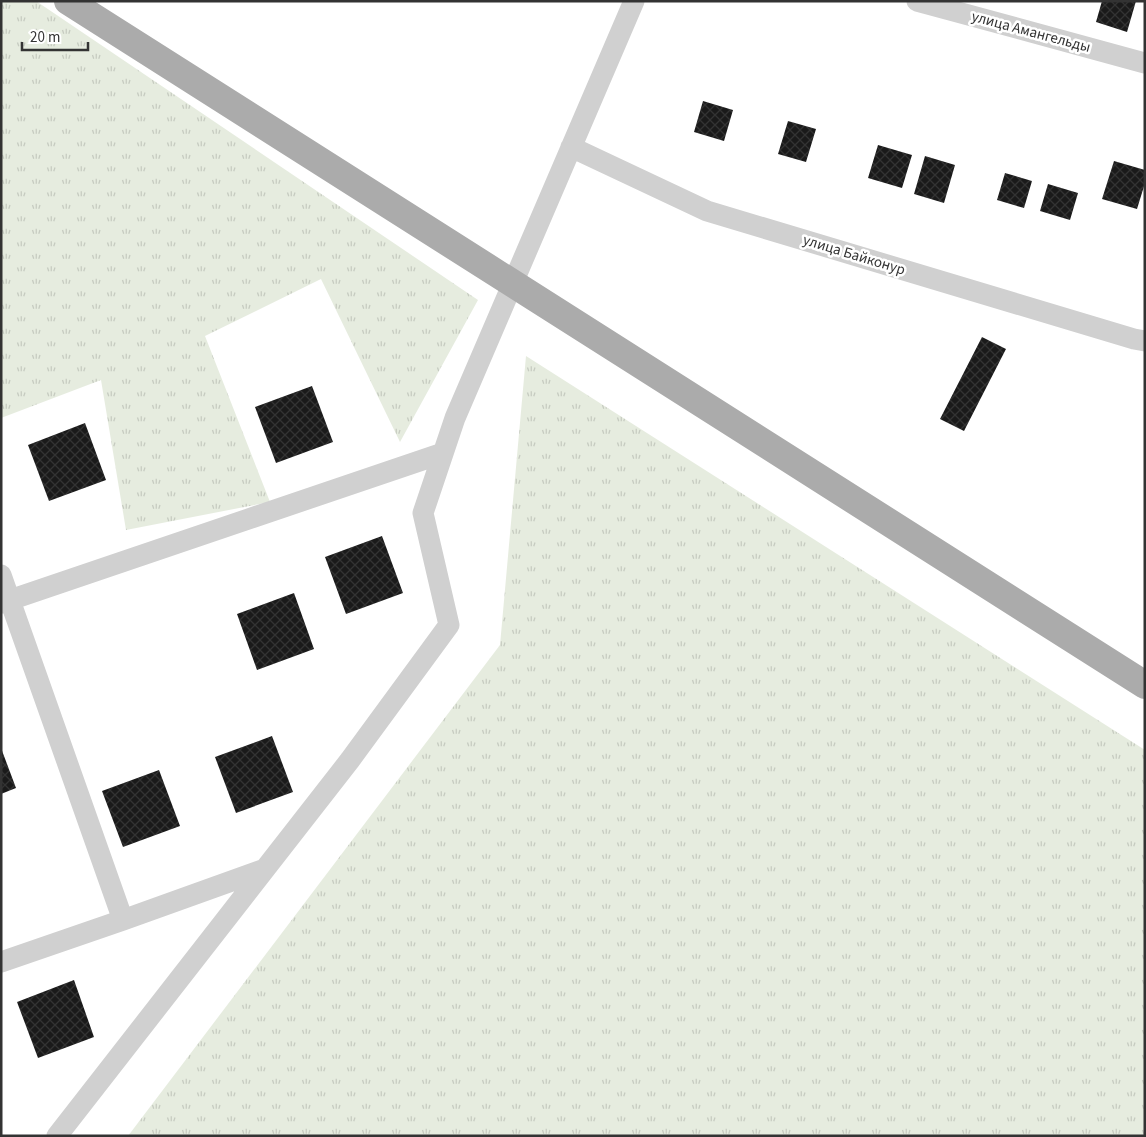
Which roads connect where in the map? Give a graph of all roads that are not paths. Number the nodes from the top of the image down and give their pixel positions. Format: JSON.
{"nodes":[{"id":1,"x":68,"y":1,"type":"edge"},
{"id":2,"x":634,"y":1,"type":"edge"},
{"id":3,"x":917,"y":1,"type":"edge"},
{"id":4,"x":1145,"y":63,"type":"edge"},
{"id":5,"x":571,"y":147,"type":"junction"},
{"id":6,"x":513,"y":284,"type":"junction"},
{"id":7,"x":1145,"y":341,"type":"edge"},
{"id":8,"x":444,"y":453,"type":"junction"},
{"id":9,"x":1,"y":575,"type":"edge"},
{"id":10,"x":6,"y":601,"type":"edge"},
{"id":11,"x":1145,"y":685,"type":"edge"},
{"id":12,"x":266,"y":868,"type":"junction"},
{"id":13,"x":123,"y":920,"type":"junction"},
{"id":14,"x":1,"y":962,"type":"edge"},
{"id":15,"x":57,"y":1136,"type":"edge"}],
"edges":[{"from":1,"to":6,"type":"main road"},
{"from":2,"to":5,"type":"street"},
{"from":3,"to":4,"type":"street","name":"улица Амангельды"},
{"from":5,"to":6,"type":"street"},
{"from":5,"to":7,"type":"street","name":"улица Байконур"},
{"from":6,"to":8,"type":"street"},
{"from":6,"to":11,"type":"main road"},
{"from":8,"to":10,"type":"street"},
{"from":8,"to":12,"type":"street"},
{"from":9,"to":10,"type":"street"},
{"from":10,"to":13,"type":"street"},
{"from":12,"to":13,"type":"street"},
{"from":12,"to":15,"type":"street"},
{"from":13,"to":14,"type":"street"}]}
